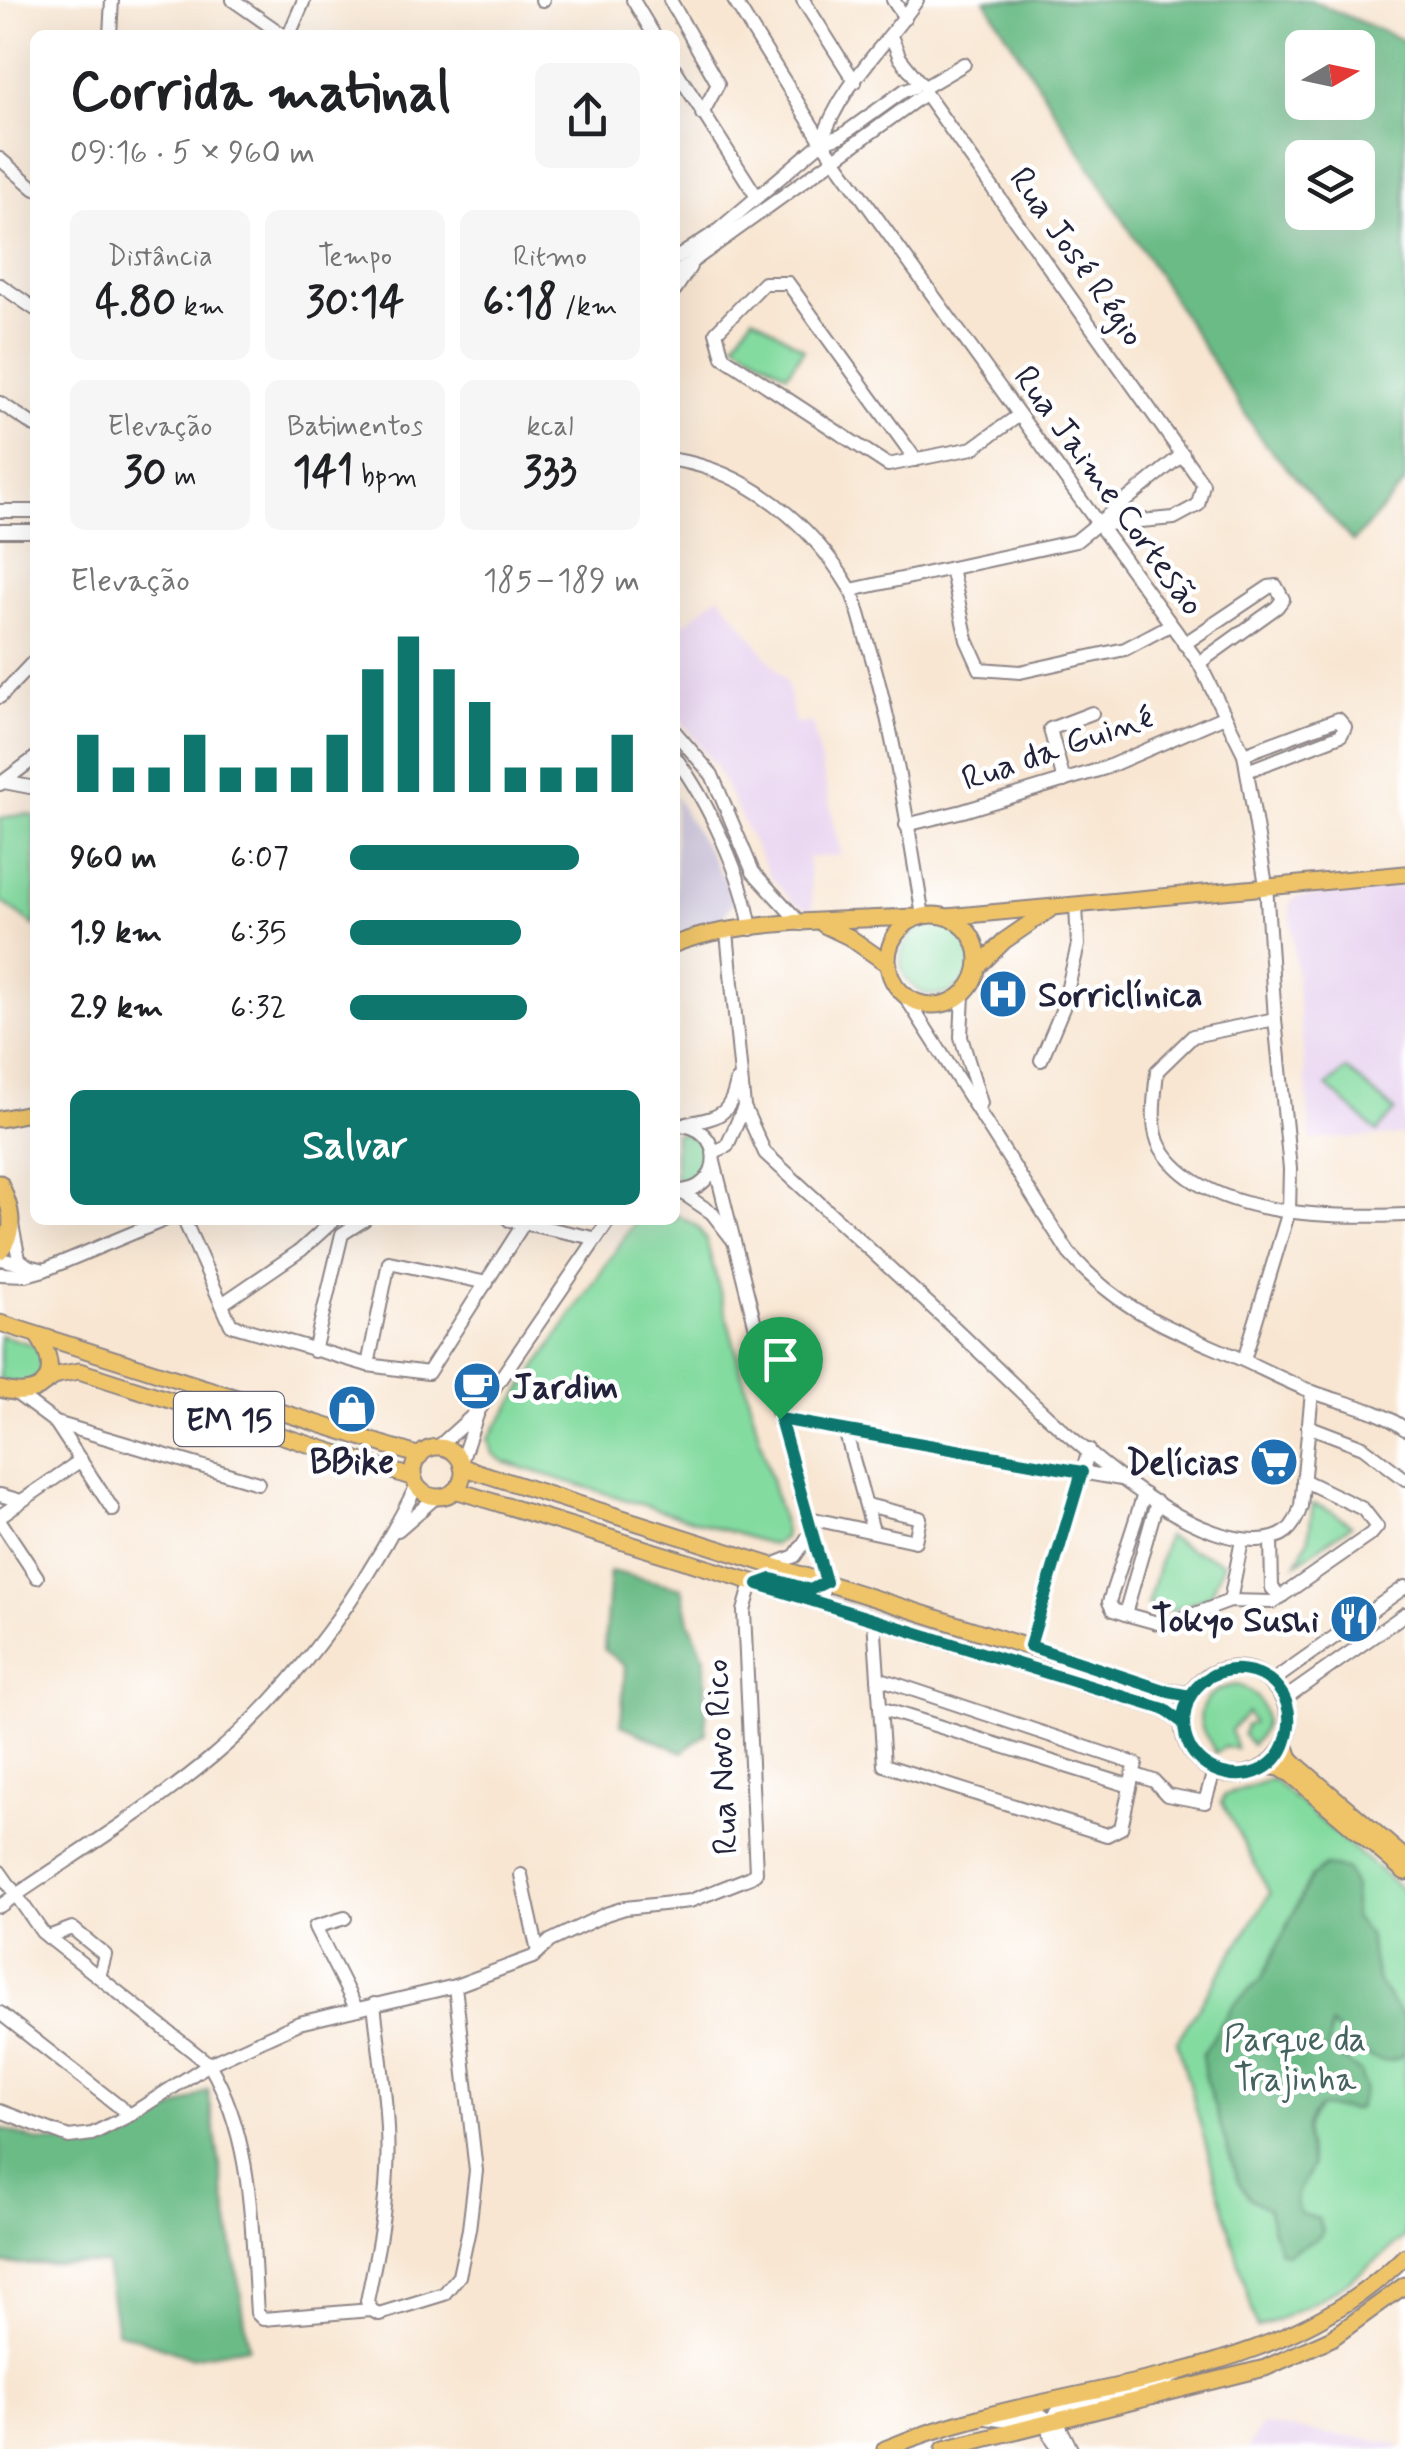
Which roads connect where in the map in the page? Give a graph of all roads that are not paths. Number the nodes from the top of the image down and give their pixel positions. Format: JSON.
{"nodes":[{"id":1,"x":112,"y":0,"type":"edge"},
{"id":2,"x":233,"y":0,"type":"edge"},
{"id":3,"x":304,"y":0,"type":"edge"},
{"id":4,"x":633,"y":0,"type":"edge"},
{"id":5,"x":670,"y":0,"type":"edge"},
{"id":6,"x":734,"y":0,"type":"edge"},
{"id":7,"x":803,"y":0,"type":"edge"},
{"id":8,"x":893,"y":0,"type":"edge"},
{"id":9,"x":918,"y":0,"type":"edge"},
{"id":10,"x":905,"y":18,"type":"junction"},
{"id":11,"x":110,"y":30,"type":"edge"},
{"id":12,"x":278,"y":30,"type":"edge"},
{"id":13,"x":289,"y":30,"type":"edge"},
{"id":14,"x":651,"y":30,"type":"edge"},
{"id":15,"x":891,"y":36,"type":"junction"},
{"id":16,"x":964,"y":64,"type":"dead end"},
{"id":17,"x":680,"y":78,"type":"edge"},
{"id":18,"x":855,"y":82,"type":"junction"},
{"id":19,"x":921,"y":89,"type":"junction"},
{"id":20,"x":702,"y":114,"type":"junction"},
{"id":21,"x":822,"y":142,"type":"junction"},
{"id":22,"x":0,"y":159,"type":"edge"},
{"id":23,"x":836,"y":160,"type":"junction"},
{"id":24,"x":30,"y":185,"type":"edge"},
{"id":25,"x":757,"y":198,"type":"junction"},
{"id":26,"x":680,"y":256,"type":"edge"},
{"id":27,"x":694,"y":262,"type":"junction"},
{"id":28,"x":680,"y":271,"type":"edge"},
{"id":29,"x":680,"y":283,"type":"edge"},
{"id":30,"x":0,"y":284,"type":"edge"},
{"id":31,"x":30,"y":306,"type":"edge"},
{"id":32,"x":0,"y":404,"type":"edge"},
{"id":33,"x":1018,"y":416,"type":"junction"},
{"id":34,"x":30,"y":423,"type":"edge"},
{"id":35,"x":1183,"y":454,"type":"junction"},
{"id":36,"x":916,"y":460,"type":"junction"},
{"id":37,"x":680,"y":462,"type":"edge"},
{"id":38,"x":0,"y":511,"type":"edge"},
{"id":39,"x":30,"y":511,"type":"edge"},
{"id":40,"x":1096,"y":524,"type":"junction"},
{"id":41,"x":0,"y":531,"type":"edge"},
{"id":42,"x":30,"y":531,"type":"edge"},
{"id":43,"x":951,"y":568,"type":"junction"},
{"id":44,"x":851,"y":590,"type":"junction"},
{"id":45,"x":1170,"y":625,"type":"junction"},
{"id":46,"x":1184,"y":644,"type":"junction"},
{"id":47,"x":1199,"y":663,"type":"junction"},
{"id":48,"x":30,"y":665,"type":"edge"},
{"id":49,"x":0,"y":697,"type":"edge"},
{"id":50,"x":1092,"y":713,"type":"dead end"},
{"id":51,"x":1225,"y":716,"type":"junction"},
{"id":52,"x":680,"y":738,"type":"edge"},
{"id":53,"x":1244,"y":754,"type":"junction"},
{"id":54,"x":30,"y":762,"type":"edge"},
{"id":55,"x":680,"y":765,"type":"edge"},
{"id":56,"x":1246,"y":771,"type":"junction"},
{"id":57,"x":1064,"y":780,"type":"junction"},
{"id":58,"x":2,"y":783,"type":"edge"},
{"id":59,"x":30,"y":787,"type":"edge"},
{"id":60,"x":906,"y":825,"type":"junction"},
{"id":61,"x":1405,"y":874,"type":"edge"},
{"id":62,"x":1266,"y":886,"type":"junction"},
{"id":63,"x":1076,"y":906,"type":"junction"},
{"id":64,"x":1051,"y":909,"type":"junction"},
{"id":65,"x":920,"y":916,"type":"junction"},
{"id":66,"x":947,"y":916,"type":"junction"},
{"id":67,"x":821,"y":923,"type":"junction"},
{"id":68,"x":801,"y":924,"type":"junction"},
{"id":69,"x":751,"y":929,"type":"junction"},
{"id":70,"x":727,"y":932,"type":"junction"},
{"id":71,"x":680,"y":942,"type":"edge"},
{"id":72,"x":889,"y":965,"type":"junction"},
{"id":73,"x":978,"y":967,"type":"junction"},
{"id":74,"x":903,"y":993,"type":"junction"},
{"id":75,"x":963,"y":994,"type":"junction"},
{"id":76,"x":1275,"y":1019,"type":"junction"},
{"id":77,"x":1042,"y":1060,"type":"dead end"},
{"id":78,"x":738,"y":1074,"type":"junction"},
{"id":79,"x":744,"y":1107,"type":"junction"},
{"id":80,"x":30,"y":1113,"type":"edge"},
{"id":81,"x":714,"y":1118,"type":"junction"},
{"id":82,"x":0,"y":1119,"type":"edge"},
{"id":83,"x":986,"y":1120,"type":"junction"},
{"id":84,"x":739,"y":1124,"type":"junction"},
{"id":85,"x":680,"y":1125,"type":"edge"},
{"id":86,"x":756,"y":1139,"type":"junction"},
{"id":87,"x":718,"y":1153,"type":"junction"},
{"id":88,"x":765,"y":1153,"type":"junction"},
{"id":89,"x":0,"y":1183,"type":"edge"},
{"id":90,"x":680,"y":1191,"type":"edge"},
{"id":91,"x":680,"y":1193,"type":"edge"},
{"id":92,"x":1289,"y":1212,"type":"junction"},
{"id":93,"x":1405,"y":1215,"type":"edge"},
{"id":94,"x":12,"y":1225,"type":"junction"},
{"id":95,"x":152,"y":1225,"type":"edge"},
{"id":96,"x":186,"y":1225,"type":"edge"},
{"id":97,"x":328,"y":1225,"type":"edge"},
{"id":98,"x":356,"y":1225,"type":"edge"},
{"id":99,"x":523,"y":1225,"type":"edge"},
{"id":100,"x":533,"y":1225,"type":"edge"},
{"id":101,"x":603,"y":1225,"type":"edge"},
{"id":102,"x":594,"y":1238,"type":"junction"},
{"id":103,"x":734,"y":1242,"type":"junction"},
{"id":104,"x":0,"y":1251,"type":"edge"},
{"id":105,"x":0,"y":1259,"type":"edge"},
{"id":106,"x":28,"y":1266,"type":"junction"},
{"id":107,"x":44,"y":1270,"type":"junction"},
{"id":108,"x":0,"y":1274,"type":"edge"},
{"id":109,"x":487,"y":1283,"type":"junction"},
{"id":110,"x":222,"y":1304,"type":"junction"},
{"id":111,"x":2,"y":1323,"type":"edge"},
{"id":112,"x":38,"y":1336,"type":"junction"},
{"id":113,"x":314,"y":1351,"type":"junction"},
{"id":114,"x":1244,"y":1360,"type":"junction"},
{"id":115,"x":368,"y":1365,"type":"junction"},
{"id":116,"x":45,"y":1383,"type":"junction"},
{"id":117,"x":0,"y":1389,"type":"edge"},
{"id":118,"x":1312,"y":1392,"type":"junction"},
{"id":119,"x":17,"y":1394,"type":"junction"},
{"id":120,"x":479,"y":1410,"type":"junction"},
{"id":121,"x":780,"y":1419,"type":"junction"},
{"id":122,"x":56,"y":1423,"type":"junction"},
{"id":123,"x":1308,"y":1426,"type":"junction"},
{"id":124,"x":1405,"y":1428,"type":"edge"},
{"id":125,"x":845,"y":1430,"type":"junction"},
{"id":126,"x":438,"y":1447,"type":"junction"},
{"id":127,"x":1089,"y":1450,"type":"junction"},
{"id":128,"x":420,"y":1456,"type":"junction"},
{"id":129,"x":81,"y":1460,"type":"junction"},
{"id":130,"x":462,"y":1465,"type":"junction"},
{"id":131,"x":1082,"y":1472,"type":"junction"},
{"id":132,"x":1121,"y":1479,"type":"junction"},
{"id":133,"x":1405,"y":1479,"type":"edge"},
{"id":134,"x":1303,"y":1480,"type":"junction"},
{"id":135,"x":416,"y":1481,"type":"junction"},
{"id":136,"x":258,"y":1483,"type":"dead end"},
{"id":137,"x":455,"y":1490,"type":"junction"},
{"id":138,"x":0,"y":1494,"type":"edge"},
{"id":139,"x":436,"y":1497,"type":"junction"},
{"id":140,"x":1150,"y":1498,"type":"junction"},
{"id":141,"x":22,"y":1501,"type":"junction"},
{"id":142,"x":867,"y":1505,"type":"junction"},
{"id":143,"x":113,"y":1510,"type":"dead end"},
{"id":144,"x":0,"y":1518,"type":"edge"},
{"id":145,"x":811,"y":1524,"type":"junction"},
{"id":146,"x":874,"y":1530,"type":"junction"},
{"id":147,"x":392,"y":1535,"type":"junction"},
{"id":148,"x":1271,"y":1539,"type":"junction"},
{"id":149,"x":1242,"y":1540,"type":"junction"},
{"id":150,"x":770,"y":1566,"type":"junction"},
{"id":151,"x":37,"y":1578,"type":"dead end"},
{"id":152,"x":826,"y":1582,"type":"junction"},
{"id":153,"x":755,"y":1584,"type":"junction"},
{"id":154,"x":1405,"y":1586,"type":"edge"},
{"id":155,"x":1281,"y":1597,"type":"junction"},
{"id":156,"x":1230,"y":1600,"type":"junction"},
{"id":157,"x":820,"y":1602,"type":"junction"},
{"id":158,"x":1405,"y":1614,"type":"edge"},
{"id":159,"x":874,"y":1619,"type":"junction"},
{"id":160,"x":1030,"y":1646,"type":"junction"},
{"id":161,"x":878,"y":1678,"type":"junction"},
{"id":162,"x":1271,"y":1682,"type":"junction"},
{"id":163,"x":1190,"y":1696,"type":"junction"},
{"id":164,"x":1284,"y":1699,"type":"junction"},
{"id":165,"x":880,"y":1708,"type":"junction"},
{"id":166,"x":1182,"y":1722,"type":"junction"},
{"id":167,"x":1285,"y":1744,"type":"junction"},
{"id":168,"x":1267,"y":1766,"type":"junction"},
{"id":169,"x":1214,"y":1771,"type":"junction"},
{"id":170,"x":1131,"y":1780,"type":"junction"},
{"id":171,"x":1405,"y":1858,"type":"edge"},
{"id":172,"x":0,"y":1872,"type":"edge"},
{"id":173,"x":1405,"y":1872,"type":"edge"},
{"id":174,"x":521,"y":1875,"type":"dead end"},
{"id":175,"x":14,"y":1896,"type":"junction"},
{"id":176,"x":0,"y":1906,"type":"edge"},
{"id":177,"x":345,"y":1918,"type":"dead end"},
{"id":178,"x":48,"y":1937,"type":"junction"},
{"id":179,"x":538,"y":1952,"type":"junction"},
{"id":180,"x":99,"y":1977,"type":"junction"},
{"id":181,"x":455,"y":1986,"type":"junction"},
{"id":182,"x":374,"y":2004,"type":"junction"},
{"id":183,"x":356,"y":2008,"type":"junction"},
{"id":184,"x":0,"y":2013,"type":"edge"},
{"id":185,"x":209,"y":2064,"type":"junction"},
{"id":186,"x":0,"y":2111,"type":"edge"},
{"id":187,"x":130,"y":2115,"type":"junction"},
{"id":188,"x":1405,"y":2256,"type":"edge"},
{"id":189,"x":1405,"y":2285,"type":"edge"},
{"id":190,"x":370,"y":2310,"type":"junction"},
{"id":191,"x":1182,"y":2369,"type":"junction"},
{"id":192,"x":1083,"y":2414,"type":"junction"},
{"id":193,"x":982,"y":2418,"type":"junction"},
{"id":194,"x":1050,"y":2422,"type":"junction"},
{"id":195,"x":1014,"y":2430,"type":"junction"},
{"id":196,"x":1064,"y":2446,"type":"edge"},
{"id":197,"x":885,"y":2449,"type":"edge"},
{"id":198,"x":944,"y":2449,"type":"edge"}],
"edges":[{"from":1,"to":11,"type":"street"},
{"from":2,"to":12,"type":"street"},
{"from":3,"to":13,"type":"street"},
{"from":4,"to":14,"type":"street"},
{"from":5,"to":20,"type":"street"},
{"from":6,"to":21,"type":"street","name":"Rua Jaime Cortesão"},
{"from":7,"to":18,"type":"street"},
{"from":8,"to":10,"type":"street"},
{"from":9,"to":10,"type":"street"},
{"from":10,"to":15,"type":"street"},
{"from":15,"to":18,"type":"street"},
{"from":15,"to":19,"type":"street","name":"Rua José Régio"},
{"from":16,"to":19,"type":"street"},
{"from":17,"to":20,"type":"street"},
{"from":18,"to":21,"type":"street"},
{"from":19,"to":21,"type":"street"},
{"from":19,"to":23,"type":"street"},
{"from":19,"to":35,"type":"street","name":"Rua José Régio"},
{"from":20,"to":25,"type":"street"},
{"from":21,"to":23,"type":"street","name":"Rua Jaime Cortesão"},
{"from":21,"to":25,"type":"street"},
{"from":22,"to":24,"type":"street"},
{"from":23,"to":27,"type":"street"},
{"from":23,"to":33,"type":"street","name":"Rua Jaime Cortesão"},
{"from":25,"to":26,"type":"street"},
{"from":27,"to":28,"type":"street"},
{"from":27,"to":29,"type":"street"},
{"from":30,"to":31,"type":"street"},
{"from":32,"to":34,"type":"street"},
{"from":33,"to":36,"type":"street"},
{"from":33,"to":40,"type":"street","name":"Rua Jaime Cortesão"},
{"from":35,"to":40,"type":"street"},
{"from":35,"to":40,"type":"street","name":"Rua José Régio"},
{"from":36,"to":36,"type":"street"},
{"from":37,"to":44,"type":"street"},
{"from":38,"to":39,"type":"street"},
{"from":40,"to":43,"type":"street"},
{"from":40,"to":45,"type":"street","name":"Rua Jaime Cortesão"},
{"from":41,"to":42,"type":"street"},
{"from":43,"to":44,"type":"street"},
{"from":43,"to":45,"type":"street"},
{"from":44,"to":60,"type":"street"},
{"from":45,"to":46,"type":"street","name":"Rua Jaime Cortesão"},
{"from":46,"to":47,"type":"street","name":"Rua Jaime Cortesão"},
{"from":46,"to":47,"type":"street"},
{"from":47,"to":51,"type":"street","name":"Rua Jaime Cortesão"},
{"from":48,"to":49,"type":"street"},
{"from":50,"to":57,"type":"street"},
{"from":51,"to":53,"type":"street","name":"Rua Jaime Cortesão"},
{"from":51,"to":57,"type":"street","name":"Rua da Guiné"},
{"from":52,"to":68,"type":"street"},
{"from":53,"to":56,"type":"street","name":"Rua Jaime Cortesão"},
{"from":53,"to":56,"type":"street"},
{"from":54,"to":58,"type":"street"},
{"from":55,"to":69,"type":"street"},
{"from":56,"to":62,"type":"street","name":"Rua Jaime Cortesão"},
{"from":57,"to":60,"type":"street","name":"Rua da Guiné"},
{"from":58,"to":59,"type":"street"},
{"from":60,"to":65,"type":"street"},
{"from":61,"to":62,"type":"main road"},
{"from":62,"to":63,"type":"main road"},
{"from":62,"to":76,"type":"street","name":"Rua Jaime Cortesão"},
{"from":63,"to":64,"type":"main road"},
{"from":63,"to":77,"type":"street"},
{"from":64,"to":66,"type":"main road"},
{"from":64,"to":73,"type":"main road"},
{"from":65,"to":66,"type":"main road"},
{"from":65,"to":67,"type":"main road"},
{"from":65,"to":72,"type":"main road"},
{"from":66,"to":73,"type":"main road"},
{"from":67,"to":68,"type":"main road"},
{"from":67,"to":72,"type":"main road"},
{"from":68,"to":69,"type":"main road"},
{"from":69,"to":70,"type":"main road"},
{"from":70,"to":71,"type":"main road"},
{"from":70,"to":78,"type":"street"},
{"from":72,"to":74,"type":"main road"},
{"from":73,"to":75,"type":"main road"},
{"from":74,"to":75,"type":"main road"},
{"from":74,"to":83,"type":"street"},
{"from":75,"to":83,"type":"street"},
{"from":76,"to":92,"type":"street","name":"Rua Jaime Cortesão"},
{"from":76,"to":92,"type":"street"},
{"from":78,"to":79,"type":"street"},
{"from":78,"to":81,"type":"street"},
{"from":79,"to":84,"type":"street"},
{"from":79,"to":86,"type":"street"},
{"from":80,"to":82,"type":"main road"},
{"from":81,"to":84,"type":"street"},
{"from":81,"to":85,"type":"street"},
{"from":83,"to":114,"type":"street"},
{"from":84,"to":86,"type":"street"},
{"from":84,"to":87,"type":"street"},
{"from":85,"to":87,"type":"street"},
{"from":86,"to":88,"type":"street"},
{"from":87,"to":88,"type":"street"},
{"from":87,"to":90,"type":"street"},
{"from":87,"to":103,"type":"street"},
{"from":88,"to":127,"type":"street"},
{"from":89,"to":94,"type":"main road"},
{"from":91,"to":103,"type":"street"},
{"from":92,"to":93,"type":"street"},
{"from":92,"to":114,"type":"street","name":"Rua Jaime Cortesão"},
{"from":94,"to":104,"type":"main road"},
{"from":94,"to":106,"type":"street"},
{"from":95,"to":107,"type":"street"},
{"from":96,"to":110,"type":"street"},
{"from":97,"to":110,"type":"street"},
{"from":98,"to":113,"type":"street"},
{"from":99,"to":109,"type":"street"},
{"from":100,"to":102,"type":"street"},
{"from":101,"to":102,"type":"street"},
{"from":102,"to":120,"type":"street"},
{"from":103,"to":121,"type":"street"},
{"from":105,"to":106,"type":"street"},
{"from":106,"to":107,"type":"street"},
{"from":107,"to":108,"type":"street"},
{"from":109,"to":115,"type":"street"},
{"from":109,"to":115,"type":"street"},
{"from":110,"to":113,"type":"street"},
{"from":111,"to":112,"type":"main road","number":"EM 15"},
{"from":112,"to":116,"type":"main road"},
{"from":112,"to":128,"type":"main road","number":"EM 15"},
{"from":113,"to":115,"type":"street"},
{"from":114,"to":118,"type":"street"},
{"from":116,"to":119,"type":"main road","number":"EM 15"},
{"from":116,"to":135,"type":"main road","number":"EM 15"},
{"from":117,"to":119,"type":"main road"},
{"from":118,"to":123,"type":"street"},
{"from":118,"to":124,"type":"street"},
{"from":119,"to":122,"type":"street"},
{"from":120,"to":126,"type":"street"},
{"from":120,"to":130,"type":"street"},
{"from":121,"to":125,"type":"street"},
{"from":121,"to":145,"type":"street"},
{"from":122,"to":129,"type":"street"},
{"from":122,"to":136,"type":"street"},
{"from":123,"to":133,"type":"street"},
{"from":123,"to":134,"type":"street"},
{"from":125,"to":131,"type":"street"},
{"from":125,"to":142,"type":"street"},
{"from":126,"to":128,"type":"main road"},
{"from":126,"to":130,"type":"main road"},
{"from":127,"to":131,"type":"street"},
{"from":127,"to":132,"type":"street"},
{"from":128,"to":135,"type":"main road"},
{"from":129,"to":141,"type":"street"},
{"from":129,"to":143,"type":"street"},
{"from":130,"to":137,"type":"main road"},
{"from":130,"to":150,"type":"main road"},
{"from":131,"to":132,"type":"street"},
{"from":131,"to":160,"type":"street"},
{"from":132,"to":140,"type":"street"},
{"from":134,"to":148,"type":"street"},
{"from":134,"to":155,"type":"street"},
{"from":135,"to":139,"type":"main road","number":"EM 15"},
{"from":135,"to":147,"type":"street"},
{"from":137,"to":139,"type":"main road"},
{"from":137,"to":153,"type":"main road"},
{"from":138,"to":141,"type":"street"},
{"from":139,"to":147,"type":"street"},
{"from":140,"to":149,"type":"street"},
{"from":140,"to":156,"type":"street"},
{"from":141,"to":144,"type":"street"},
{"from":142,"to":146,"type":"street"},
{"from":142,"to":146,"type":"street"},
{"from":144,"to":151,"type":"street"},
{"from":145,"to":146,"type":"street"},
{"from":145,"to":150,"type":"street"},
{"from":145,"to":152,"type":"street"},
{"from":147,"to":175,"type":"street"},
{"from":148,"to":149,"type":"street"},
{"from":148,"to":155,"type":"street"},
{"from":149,"to":156,"type":"street"},
{"from":150,"to":152,"type":"main road"},
{"from":152,"to":153,"type":"main road"},
{"from":152,"to":157,"type":"street"},
{"from":152,"to":160,"type":"main road"},
{"from":153,"to":157,"type":"main road"},
{"from":153,"to":179,"type":"street","name":"Rua Novo Rico"},
{"from":154,"to":162,"type":"street"},
{"from":155,"to":156,"type":"street"},
{"from":157,"to":159,"type":"main road"},
{"from":158,"to":164,"type":"street"},
{"from":159,"to":161,"type":"street"},
{"from":159,"to":166,"type":"main road"},
{"from":160,"to":163,"type":"main road"},
{"from":161,"to":165,"type":"street"},
{"from":161,"to":170,"type":"street"},
{"from":162,"to":163,"type":"main road"},
{"from":162,"to":164,"type":"main road"},
{"from":163,"to":166,"type":"main road"},
{"from":164,"to":167,"type":"main road"},
{"from":165,"to":170,"type":"street"},
{"from":165,"to":170,"type":"street"},
{"from":166,"to":169,"type":"main road"},
{"from":167,"to":168,"type":"main road"},
{"from":167,"to":171,"type":"main road"},
{"from":168,"to":169,"type":"main road"},
{"from":168,"to":173,"type":"main road"},
{"from":169,"to":170,"type":"street"},
{"from":172,"to":175,"type":"street"},
{"from":174,"to":179,"type":"street"},
{"from":175,"to":176,"type":"street"},
{"from":175,"to":178,"type":"street"},
{"from":177,"to":183,"type":"street"},
{"from":178,"to":180,"type":"street"},
{"from":178,"to":180,"type":"street"},
{"from":179,"to":181,"type":"street","name":"Rua Novo Rico"},
{"from":180,"to":185,"type":"street"},
{"from":181,"to":182,"type":"street","name":"Rua Novo Rico"},
{"from":181,"to":190,"type":"street"},
{"from":182,"to":183,"type":"street","name":"Rua Novo Rico"},
{"from":182,"to":190,"type":"street"},
{"from":183,"to":185,"type":"street","name":"Rua Novo Rico"},
{"from":184,"to":187,"type":"street"},
{"from":185,"to":187,"type":"street","name":"Rua Novo Rico"},
{"from":185,"to":190,"type":"street"},
{"from":186,"to":187,"type":"street","name":"Rua Novo Rico"},
{"from":188,"to":191,"type":"main road"},
{"from":189,"to":192,"type":"main road"},
{"from":191,"to":193,"type":"main road"},
{"from":191,"to":194,"type":"street"},
{"from":192,"to":194,"type":"main road"},
{"from":192,"to":196,"type":"street"},
{"from":193,"to":194,"type":"street"},
{"from":193,"to":197,"type":"main road"},
{"from":194,"to":195,"type":"main road"},
{"from":194,"to":196,"type":"street"},
{"from":195,"to":196,"type":"street"},
{"from":195,"to":198,"type":"main road"}]}
